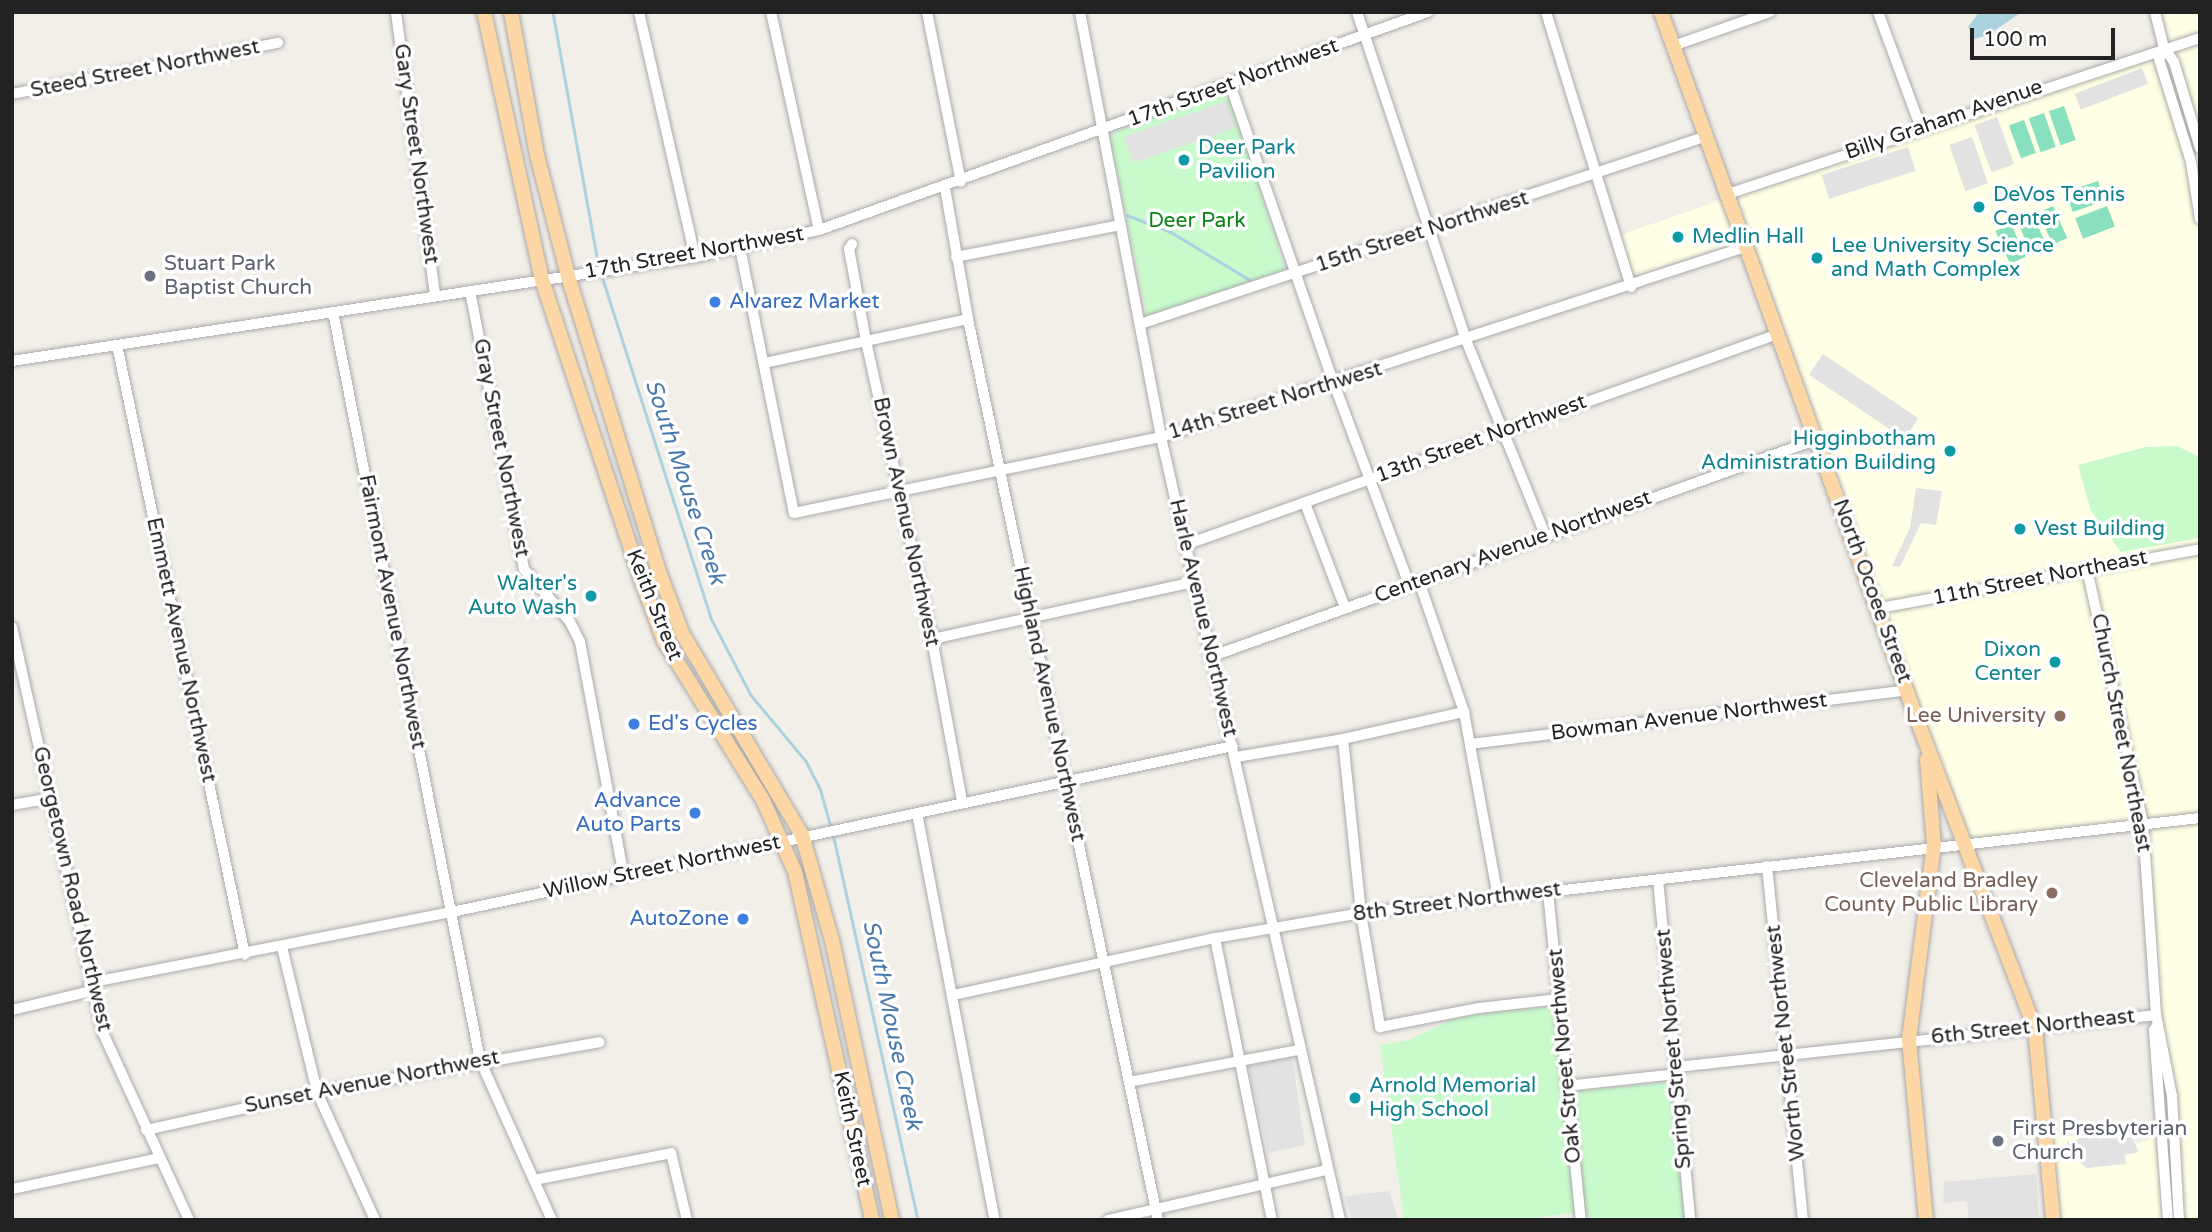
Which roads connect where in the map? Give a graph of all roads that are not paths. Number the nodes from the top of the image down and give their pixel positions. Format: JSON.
{"nodes":[{"id":1,"x":484,"y":12,"type":"edge"},
{"id":2,"x":511,"y":12,"type":"edge"},
{"id":3,"x":639,"y":12,"type":"edge"},
{"id":4,"x":771,"y":12,"type":"edge"},
{"id":5,"x":927,"y":12,"type":"edge"},
{"id":6,"x":1080,"y":12,"type":"edge"},
{"id":7,"x":1357,"y":12,"type":"edge"},
{"id":8,"x":1428,"y":12,"type":"edge"},
{"id":9,"x":1546,"y":12,"type":"edge"},
{"id":10,"x":1661,"y":12,"type":"edge"},
{"id":11,"x":1770,"y":12,"type":"edge"},
{"id":12,"x":1878,"y":12,"type":"edge"},
{"id":13,"x":2155,"y":12,"type":"edge"},
{"id":14,"x":396,"y":13,"type":"edge"},
{"id":15,"x":1364,"y":34,"type":"junction"},
{"id":16,"x":2200,"y":38,"type":"edge"},
{"id":17,"x":278,"y":43,"type":"dead end"},
{"id":18,"x":1673,"y":46,"type":"junction"},
{"id":19,"x":2164,"y":48,"type":"junction"},
{"id":20,"x":1230,"y":84,"type":"junction"},
{"id":21,"x":12,"y":94,"type":"edge"},
{"id":22,"x":1922,"y":128,"type":"junction"},
{"id":23,"x":1103,"y":130,"type":"junction"},
{"id":24,"x":1704,"y":137,"type":"junction"},
{"id":25,"x":2200,"y":148,"type":"edge"},
{"id":26,"x":536,"y":150,"type":"junction"},
{"id":27,"x":1595,"y":174,"type":"junction"},
{"id":28,"x":961,"y":182,"type":"junction"},
{"id":29,"x":521,"y":186,"type":"junction"},
{"id":30,"x":945,"y":188,"type":"junction"},
{"id":31,"x":1725,"y":195,"type":"junction"},
{"id":32,"x":2200,"y":219,"type":"edge"},
{"id":33,"x":1121,"y":225,"type":"junction"},
{"id":34,"x":1429,"y":229,"type":"junction"},
{"id":35,"x":819,"y":230,"type":"junction"},
{"id":36,"x":852,"y":244,"type":"dead end"},
{"id":37,"x":1745,"y":247,"type":"junction"},
{"id":38,"x":740,"y":248,"type":"junction"},
{"id":39,"x":695,"y":257,"type":"junction"},
{"id":40,"x":956,"y":257,"type":"junction"},
{"id":41,"x":1296,"y":274,"type":"junction"},
{"id":42,"x":568,"y":276,"type":"junction"},
{"id":43,"x":542,"y":279,"type":"junction"},
{"id":44,"x":1631,"y":286,"type":"junction"},
{"id":45,"x":470,"y":290,"type":"junction"},
{"id":46,"x":435,"y":295,"type":"junction"},
{"id":47,"x":333,"y":312,"type":"junction"},
{"id":48,"x":968,"y":319,"type":"junction"},
{"id":49,"x":1140,"y":324,"type":"junction"},
{"id":50,"x":1778,"y":334,"type":"junction"},
{"id":51,"x":1466,"y":340,"type":"junction"},
{"id":52,"x":866,"y":341,"type":"junction"},
{"id":53,"x":117,"y":345,"type":"junction"},
{"id":54,"x":12,"y":361,"type":"edge"},
{"id":55,"x":764,"y":363,"type":"junction"},
{"id":56,"x":1336,"y":382,"type":"junction"},
{"id":57,"x":1501,"y":431,"type":"junction"},
{"id":58,"x":1161,"y":437,"type":"junction"},
{"id":59,"x":1818,"y":439,"type":"junction"},
{"id":60,"x":1000,"y":471,"type":"junction"},
{"id":61,"x":1371,"y":479,"type":"junction"},
{"id":62,"x":901,"y":493,"type":"junction"},
{"id":63,"x":1305,"y":503,"type":"junction"},
{"id":64,"x":1545,"y":535,"type":"junction"},
{"id":65,"x":1185,"y":545,"type":"junction"},
{"id":66,"x":2200,"y":549,"type":"edge"},
{"id":67,"x":658,"y":569,"type":"junction"},
{"id":68,"x":2087,"y":569,"type":"junction"},
{"id":69,"x":639,"y":574,"type":"junction"},
{"id":70,"x":1193,"y":582,"type":"junction"},
{"id":71,"x":1414,"y":582,"type":"junction"},
{"id":72,"x":1345,"y":608,"type":"junction"},
{"id":73,"x":1880,"y":608,"type":"junction"},
{"id":74,"x":1030,"y":617,"type":"junction"},
{"id":75,"x":12,"y":627,"type":"edge"},
{"id":76,"x":932,"y":639,"type":"junction"},
{"id":77,"x":14,"y":641,"type":"edge"},
{"id":78,"x":1210,"y":657,"type":"junction"},
{"id":79,"x":1907,"y":690,"type":"junction"},
{"id":80,"x":1464,"y":712,"type":"junction"},
{"id":81,"x":1916,"y":717,"type":"junction"},
{"id":82,"x":1343,"y":740,"type":"junction"},
{"id":83,"x":1470,"y":744,"type":"junction"},
{"id":84,"x":1235,"y":751,"type":"junction"},
{"id":85,"x":1064,"y":780,"type":"junction"},
{"id":86,"x":50,"y":798,"type":"junction"},
{"id":87,"x":962,"y":802,"type":"junction"},
{"id":88,"x":12,"y":805,"type":"edge"},
{"id":89,"x":917,"y":813,"type":"junction"},
{"id":90,"x":2200,"y":818,"type":"edge"},
{"id":91,"x":2143,"y":824,"type":"junction"},
{"id":92,"x":802,"y":835,"type":"junction"},
{"id":93,"x":780,"y":841,"type":"junction"},
{"id":94,"x":1966,"y":841,"type":"junction"},
{"id":95,"x":1934,"y":845,"type":"junction"},
{"id":96,"x":1767,"y":866,"type":"junction"},
{"id":97,"x":624,"y":876,"type":"junction"},
{"id":98,"x":1658,"y":879,"type":"junction"},
{"id":99,"x":1548,"y":892,"type":"junction"},
{"id":100,"x":1497,"y":898,"type":"junction"},
{"id":101,"x":452,"y":912,"type":"junction"},
{"id":102,"x":1360,"y":913,"type":"junction"},
{"id":103,"x":1275,"y":926,"type":"junction"},
{"id":104,"x":1214,"y":938,"type":"junction"},
{"id":105,"x":282,"y":947,"type":"junction"},
{"id":106,"x":245,"y":955,"type":"junction"},
{"id":107,"x":1103,"y":961,"type":"junction"},
{"id":108,"x":90,"y":987,"type":"junction"},
{"id":109,"x":953,"y":995,"type":"junction"},
{"id":110,"x":1559,"y":999,"type":"junction"},
{"id":111,"x":12,"y":1010,"type":"edge"},
{"id":112,"x":2157,"y":1019,"type":"junction"},
{"id":113,"x":2035,"y":1028,"type":"junction"},
{"id":114,"x":1909,"y":1039,"type":"junction"},
{"id":115,"x":600,"y":1042,"type":"dead end"},
{"id":116,"x":1298,"y":1050,"type":"junction"},
{"id":117,"x":1788,"y":1054,"type":"junction"},
{"id":118,"x":480,"y":1060,"type":"junction"},
{"id":119,"x":1239,"y":1060,"type":"junction"},
{"id":120,"x":1677,"y":1071,"type":"junction"},
{"id":121,"x":1129,"y":1082,"type":"junction"},
{"id":122,"x":1566,"y":1086,"type":"junction"},
{"id":123,"x":317,"y":1092,"type":"junction"},
{"id":124,"x":146,"y":1130,"type":"junction"},
{"id":125,"x":159,"y":1158,"type":"junction"},
{"id":126,"x":1326,"y":1170,"type":"junction"},
{"id":127,"x":883,"y":1175,"type":"junction"},
{"id":128,"x":863,"y":1179,"type":"junction"},
{"id":129,"x":534,"y":1180,"type":"junction"},
{"id":130,"x":1265,"y":1187,"type":"junction"},
{"id":131,"x":12,"y":1189,"type":"edge"},
{"id":132,"x":1157,"y":1214,"type":"edge"},
{"id":133,"x":188,"y":1220,"type":"edge"},
{"id":134,"x":374,"y":1220,"type":"edge"},
{"id":135,"x":552,"y":1220,"type":"edge"},
{"id":136,"x":687,"y":1220,"type":"edge"},
{"id":137,"x":872,"y":1220,"type":"edge"},
{"id":138,"x":892,"y":1220,"type":"edge"},
{"id":139,"x":995,"y":1220,"type":"edge"},
{"id":140,"x":1108,"y":1220,"type":"edge"},
{"id":141,"x":1272,"y":1220,"type":"edge"},
{"id":142,"x":1340,"y":1220,"type":"edge"},
{"id":143,"x":1581,"y":1220,"type":"edge"},
{"id":144,"x":1690,"y":1220,"type":"edge"},
{"id":145,"x":1803,"y":1220,"type":"edge"},
{"id":146,"x":1926,"y":1220,"type":"edge"},
{"id":147,"x":2053,"y":1220,"type":"edge"},
{"id":148,"x":2168,"y":1220,"type":"edge"},
{"id":149,"x":2179,"y":1220,"type":"edge"}],
"edges":[{"from":1,"to":29,"type":"main road","name":"Keith Street"},
{"from":2,"to":26,"type":"main road","name":"Keith Street"},
{"from":3,"to":39,"type":"street"},
{"from":4,"to":35,"type":"street"},
{"from":5,"to":28,"type":"street"},
{"from":6,"to":23,"type":"street","name":"Harle Avenue Northwest"},
{"from":7,"to":15,"type":"street"},
{"from":8,"to":15,"type":"street","name":"17th Street Northwest"},
{"from":9,"to":27,"type":"street"},
{"from":10,"to":18,"type":"main road","name":"North Ocoee Street"},
{"from":11,"to":18,"type":"street"},
{"from":12,"to":22,"type":"street"},
{"from":13,"to":19,"type":"street"},
{"from":14,"to":46,"type":"street","name":"Gary Street Northwest"},
{"from":15,"to":20,"type":"street","name":"17th Street Northwest"},
{"from":15,"to":34,"type":"street"},
{"from":16,"to":19,"type":"street","name":"Billy Graham Avenue"},
{"from":17,"to":21,"type":"street","name":"Steed Street Northwest"},
{"from":18,"to":24,"type":"main road","name":"North Ocoee Street"},
{"from":19,"to":22,"type":"street","name":"Billy Graham Avenue"},
{"from":19,"to":25,"type":"street"},
{"from":19,"to":32,"type":"street"},
{"from":20,"to":23,"type":"street","name":"17th Street Northwest"},
{"from":20,"to":41,"type":"street"},
{"from":22,"to":31,"type":"street","name":"Billy Graham Avenue"},
{"from":23,"to":28,"type":"street","name":"17th Street Northwest"},
{"from":23,"to":33,"type":"street","name":"Harle Avenue Northwest"},
{"from":24,"to":27,"type":"street","name":"15th Street Northwest"},
{"from":24,"to":31,"type":"main road","name":"North Ocoee Street"},
{"from":26,"to":29,"type":"main road"},
{"from":26,"to":42,"type":"main road","name":"Keith Street"},
{"from":27,"to":34,"type":"street","name":"15th Street Northwest"},
{"from":27,"to":44,"type":"street"},
{"from":28,"to":30,"type":"street","name":"17th Street Northwest"},
{"from":29,"to":43,"type":"main road","name":"Keith Street"},
{"from":30,"to":35,"type":"street","name":"17th Street Northwest"},
{"from":30,"to":40,"type":"street","name":"Highland Avenue Northwest"},
{"from":31,"to":37,"type":"main road","name":"North Ocoee Street"},
{"from":33,"to":40,"type":"street"},
{"from":33,"to":49,"type":"street","name":"Harle Avenue Northwest"},
{"from":34,"to":41,"type":"street","name":"15th Street Northwest"},
{"from":34,"to":51,"type":"street"},
{"from":35,"to":38,"type":"street","name":"17th Street Northwest"},
{"from":36,"to":52,"type":"street","name":"Brown Avenue Northwest"},
{"from":37,"to":44,"type":"street","name":"14th Street Northwest"},
{"from":37,"to":50,"type":"main road","name":"North Ocoee Street"},
{"from":38,"to":39,"type":"street","name":"17th Street Northwest"},
{"from":38,"to":55,"type":"street"},
{"from":39,"to":42,"type":"street","name":"17th Street Northwest"},
{"from":40,"to":48,"type":"street","name":"Highland Avenue Northwest"},
{"from":41,"to":49,"type":"street","name":"15th Street Northwest"},
{"from":41,"to":56,"type":"street"},
{"from":42,"to":43,"type":"street","name":"17th Street Northwest"},
{"from":42,"to":67,"type":"main road","name":"Keith Street"},
{"from":43,"to":45,"type":"street","name":"17th Street Northwest"},
{"from":43,"to":69,"type":"main road","name":"Keith Street"},
{"from":44,"to":51,"type":"street","name":"14th Street Northwest"},
{"from":45,"to":46,"type":"street","name":"17th Street Northwest"},
{"from":45,"to":97,"type":"street","name":"Gray Street Northwest"},
{"from":46,"to":47,"type":"street","name":"17th Street Northwest"},
{"from":47,"to":53,"type":"street","name":"17th Street Northwest"},
{"from":47,"to":101,"type":"street","name":"Fairmont Avenue Northwest"},
{"from":48,"to":52,"type":"street"},
{"from":48,"to":60,"type":"street","name":"Highland Avenue Northwest"},
{"from":49,"to":58,"type":"street","name":"Harle Avenue Northwest"},
{"from":50,"to":57,"type":"street","name":"13th Street Northwest"},
{"from":50,"to":59,"type":"main road","name":"North Ocoee Street"},
{"from":51,"to":56,"type":"street","name":"14th Street Northwest"},
{"from":51,"to":57,"type":"street"},
{"from":52,"to":55,"type":"street"},
{"from":52,"to":62,"type":"street","name":"Brown Avenue Northwest"},
{"from":53,"to":54,"type":"street","name":"17th Street Northwest"},
{"from":53,"to":106,"type":"street","name":"Emmett Avenue Northwest"},
{"from":55,"to":62,"type":"street","name":"14th Street Northwest"},
{"from":56,"to":58,"type":"street","name":"14th Street Northwest"},
{"from":56,"to":61,"type":"street"},
{"from":57,"to":61,"type":"street","name":"13th Street Northwest"},
{"from":57,"to":64,"type":"street"},
{"from":58,"to":60,"type":"street","name":"14th Street Northwest"},
{"from":58,"to":65,"type":"street","name":"Harle Avenue Northwest"},
{"from":59,"to":64,"type":"street","name":"Centenary Avenue Northwest"},
{"from":59,"to":73,"type":"main road","name":"North Ocoee Street"},
{"from":60,"to":62,"type":"street","name":"14th Street Northwest"},
{"from":60,"to":74,"type":"street","name":"Highland Avenue Northwest"},
{"from":61,"to":63,"type":"street","name":"13th Street Northwest"},
{"from":61,"to":71,"type":"street"},
{"from":62,"to":76,"type":"street","name":"Brown Avenue Northwest"},
{"from":63,"to":65,"type":"street","name":"13th Street Northwest"},
{"from":63,"to":72,"type":"street"},
{"from":64,"to":71,"type":"street","name":"Centenary Avenue Northwest"},
{"from":65,"to":70,"type":"street","name":"Harle Avenue Northwest"},
{"from":66,"to":68,"type":"street","name":"11th Street Northeast"},
{"from":67,"to":69,"type":"street"},
{"from":67,"to":92,"type":"main road","name":"Keith Street"},
{"from":68,"to":73,"type":"street","name":"11th Street Northeast"},
{"from":68,"to":91,"type":"street","name":"Church Street Northeast"},
{"from":69,"to":93,"type":"main road","name":"Keith Street"},
{"from":70,"to":74,"type":"street"},
{"from":70,"to":78,"type":"street","name":"Harle Avenue Northwest"},
{"from":71,"to":72,"type":"street","name":"Centenary Avenue Northwest"},
{"from":71,"to":80,"type":"street"},
{"from":72,"to":78,"type":"street","name":"Centenary Avenue Northwest"},
{"from":73,"to":79,"type":"main road","name":"North Ocoee Street"},
{"from":74,"to":76,"type":"street"},
{"from":74,"to":85,"type":"street","name":"Highland Avenue Northwest"},
{"from":75,"to":77,"type":"street","name":"Georgetown Road Northwest"},
{"from":76,"to":87,"type":"street","name":"Brown Avenue Northwest"},
{"from":77,"to":86,"type":"street","name":"Georgetown Road Northwest"},
{"from":78,"to":84,"type":"street","name":"Harle Avenue Northwest"},
{"from":79,"to":81,"type":"main road","name":"North Ocoee Street"},
{"from":79,"to":83,"type":"street","name":"Bowman Avenue Northwest"},
{"from":80,"to":82,"type":"street","name":"Willow Street Northwest"},
{"from":80,"to":83,"type":"street"},
{"from":81,"to":94,"type":"main road","name":"North Ocoee Street"},
{"from":81,"to":95,"type":"main road"},
{"from":82,"to":84,"type":"street","name":"Willow Street Northwest"},
{"from":82,"to":102,"type":"street"},
{"from":83,"to":100,"type":"street"},
{"from":84,"to":85,"type":"street","name":"Willow Street Northwest"},
{"from":84,"to":103,"type":"street","name":"Harle Avenue Northwest"},
{"from":85,"to":87,"type":"street","name":"Willow Street Northwest"},
{"from":85,"to":107,"type":"street","name":"Highland Avenue Northwest"},
{"from":86,"to":88,"type":"street"},
{"from":86,"to":108,"type":"street","name":"Georgetown Road Northwest"},
{"from":87,"to":89,"type":"street","name":"Willow Street Northwest"},
{"from":89,"to":92,"type":"street","name":"Willow Street Northwest"},
{"from":89,"to":109,"type":"street"},
{"from":90,"to":91,"type":"street","name":"8th Street Northwest"},
{"from":91,"to":94,"type":"street","name":"8th Street Northwest"},
{"from":91,"to":112,"type":"street","name":"Church Street Northeast"},
{"from":92,"to":93,"type":"street","name":"Willow Street Northwest"},
{"from":92,"to":127,"type":"main road","name":"Keith Street"},
{"from":93,"to":97,"type":"street","name":"Willow Street Northwest"},
{"from":93,"to":128,"type":"main road","name":"Keith Street"},
{"from":94,"to":95,"type":"street","name":"8th Street Northwest"},
{"from":94,"to":113,"type":"main road","name":"North Ocoee Street"},
{"from":95,"to":96,"type":"street","name":"8th Street Northwest"},
{"from":95,"to":114,"type":"main road"},
{"from":96,"to":98,"type":"street","name":"8th Street Northwest"},
{"from":96,"to":117,"type":"street","name":"Worth Street Northwest"},
{"from":97,"to":101,"type":"street","name":"Willow Street Northwest"},
{"from":98,"to":99,"type":"street","name":"8th Street Northwest"},
{"from":98,"to":120,"type":"street","name":"Spring Street Northwest"},
{"from":99,"to":100,"type":"street","name":"8th Street Northwest"},
{"from":99,"to":110,"type":"street","name":"Oak Street Northwest"},
{"from":100,"to":102,"type":"street","name":"8th Street Northwest"},
{"from":101,"to":105,"type":"street","name":"Willow Street Northwest"},
{"from":101,"to":118,"type":"street","name":"Fairmont Avenue Northwest"},
{"from":102,"to":103,"type":"street","name":"8th Street Northwest"},
{"from":102,"to":110,"type":"street"},
{"from":103,"to":104,"type":"street","name":"8th Street Northwest"},
{"from":103,"to":116,"type":"street","name":"Harle Avenue Northwest"},
{"from":104,"to":107,"type":"street","name":"8th Street Northwest"},
{"from":104,"to":119,"type":"street"},
{"from":105,"to":106,"type":"street","name":"Willow Street Northwest"},
{"from":105,"to":123,"type":"street"},
{"from":106,"to":108,"type":"street","name":"Willow Street Northwest"},
{"from":107,"to":109,"type":"street","name":"8th Street Northwest"},
{"from":107,"to":121,"type":"street","name":"Highland Avenue Northwest"},
{"from":108,"to":111,"type":"street","name":"Willow Street Northwest"},
{"from":108,"to":124,"type":"street","name":"Georgetown Road Northwest"},
{"from":109,"to":139,"type":"street"},
{"from":110,"to":122,"type":"street","name":"Oak Street Northwest"},
{"from":112,"to":113,"type":"street","name":"6th Street Northeast"},
{"from":112,"to":148,"type":"street","name":"Church Street Northeast"},
{"from":112,"to":149,"type":"street","name":"Church Street Northeast"},
{"from":113,"to":114,"type":"street","name":"6th Street Northeast"},
{"from":113,"to":147,"type":"main road","name":"North Ocoee Street"},
{"from":114,"to":117,"type":"street","name":"6th Street Northeast"},
{"from":114,"to":146,"type":"main road"},
{"from":115,"to":118,"type":"street","name":"Sunset Avenue Northwest"},
{"from":116,"to":119,"type":"street"},
{"from":116,"to":126,"type":"street","name":"Harle Avenue Northwest"},
{"from":117,"to":120,"type":"street","name":"6th Street Northeast"},
{"from":117,"to":145,"type":"street","name":"Worth Street Northwest"},
{"from":118,"to":123,"type":"street","name":"Sunset Avenue Northwest"},
{"from":118,"to":129,"type":"street","name":"Fairmont Avenue Northwest"},
{"from":119,"to":121,"type":"street"},
{"from":119,"to":130,"type":"street"},
{"from":120,"to":122,"type":"street","name":"6th Street Northeast"},
{"from":120,"to":144,"type":"street","name":"Spring Street Northwest"},
{"from":121,"to":132,"type":"street","name":"Highland Avenue Northwest"},
{"from":122,"to":143,"type":"street","name":"Oak Street Northwest"},
{"from":123,"to":124,"type":"street","name":"Sunset Avenue Northwest"},
{"from":123,"to":134,"type":"street"},
{"from":124,"to":125,"type":"street","name":"Georgetown Road Northwest"},
{"from":125,"to":131,"type":"street"},
{"from":125,"to":133,"type":"street","name":"Georgetown Road Northwest"},
{"from":126,"to":130,"type":"street"},
{"from":126,"to":142,"type":"street","name":"Harle Avenue Northwest"},
{"from":127,"to":128,"type":"main road"},
{"from":127,"to":138,"type":"main road","name":"Keith Street"},
{"from":128,"to":137,"type":"main road","name":"Keith Street"},
{"from":129,"to":135,"type":"street","name":"Fairmont Avenue Northwest"},
{"from":129,"to":136,"type":"street"},
{"from":130,"to":132,"type":"street"},
{"from":130,"to":141,"type":"street"},
{"from":132,"to":140,"type":"street"}]}
